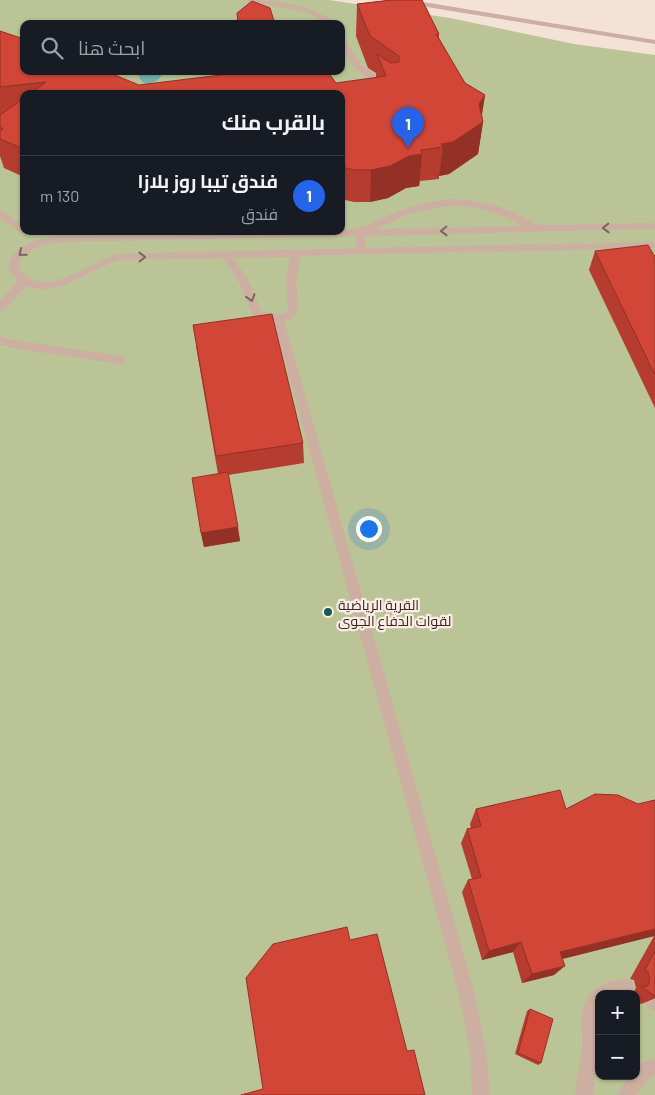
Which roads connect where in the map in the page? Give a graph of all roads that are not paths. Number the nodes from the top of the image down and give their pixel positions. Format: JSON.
{"nodes":[{"id":1,"x":246,"y":0,"type":"edge"},
{"id":2,"x":396,"y":0,"type":"edge"},
{"id":3,"x":326,"y":20,"type":"edge"},
{"id":4,"x":655,"y":42,"type":"edge"},
{"id":5,"x":345,"y":46,"type":"edge"},
{"id":6,"x":394,"y":91,"type":"edge"},
{"id":7,"x":0,"y":213,"type":"edge"},
{"id":8,"x":655,"y":226,"type":"edge"},
{"id":9,"x":20,"y":228,"type":"edge"},
{"id":10,"x":537,"y":230,"type":"junction"},
{"id":11,"x":345,"y":233,"type":"edge"},
{"id":12,"x":360,"y":233,"type":"junction"},
{"id":13,"x":30,"y":235,"type":"edge"},
{"id":14,"x":86,"y":235,"type":"edge"},
{"id":15,"x":156,"y":235,"type":"edge"},
{"id":16,"x":78,"y":239,"type":"junction"},
{"id":17,"x":40,"y":242,"type":"junction"},
{"id":18,"x":655,"y":245,"type":"edge"},
{"id":19,"x":362,"y":253,"type":"junction"},
{"id":20,"x":295,"y":255,"type":"junction"},
{"id":21,"x":227,"y":256,"type":"junction"},
{"id":22,"x":24,"y":281,"type":"junction"},
{"id":23,"x":0,"y":307,"type":"edge"},
{"id":24,"x":278,"y":318,"type":"junction"},
{"id":25,"x":0,"y":340,"type":"edge"},
{"id":26,"x":121,"y":360,"type":"dead end"},
{"id":27,"x":626,"y":987,"type":"dead end"},
{"id":28,"x":609,"y":990,"type":"edge"},
{"id":29,"x":595,"y":1001,"type":"edge"},
{"id":30,"x":590,"y":1038,"type":"junction"},
{"id":31,"x":595,"y":1047,"type":"edge"},
{"id":32,"x":644,"y":1071,"type":"edge"},
{"id":33,"x":482,"y":1095,"type":"edge"},
{"id":34,"x":584,"y":1095,"type":"edge"},
{"id":35,"x":626,"y":1095,"type":"edge"}],
"edges":[{"from":1,"to":3,"type":"lane"},
{"from":2,"to":4,"type":"lane"},
{"from":5,"to":6,"type":"lane"},
{"from":7,"to":9,"type":"lane"},
{"from":8,"to":10,"type":"lane","one_way":true},
{"from":10,"to":12,"type":"lane","one_way":true},
{"from":10,"to":12,"type":"lane"},
{"from":11,"to":12,"type":"lane"},
{"from":12,"to":19,"type":"lane"},
{"from":13,"to":17,"type":"lane"},
{"from":14,"to":16,"type":"lane"},
{"from":15,"to":16,"type":"lane"},
{"from":16,"to":17,"type":"lane"},
{"from":17,"to":22,"type":"lane","one_way":true},
{"from":18,"to":19,"type":"lane"},
{"from":19,"to":20,"type":"lane"},
{"from":20,"to":21,"type":"lane"},
{"from":20,"to":24,"type":"lane"},
{"from":22,"to":21,"type":"lane","one_way":true},
{"from":21,"to":24,"type":"lane","one_way":true},
{"from":22,"to":23,"type":"lane"},
{"from":24,"to":33,"type":"lane"},
{"from":25,"to":26,"type":"lane"},
{"from":27,"to":28,"type":"lane"},
{"from":29,"to":30,"type":"lane"},
{"from":30,"to":31,"type":"lane"},
{"from":30,"to":34,"type":"lane"},
{"from":32,"to":35,"type":"lane"}]}
